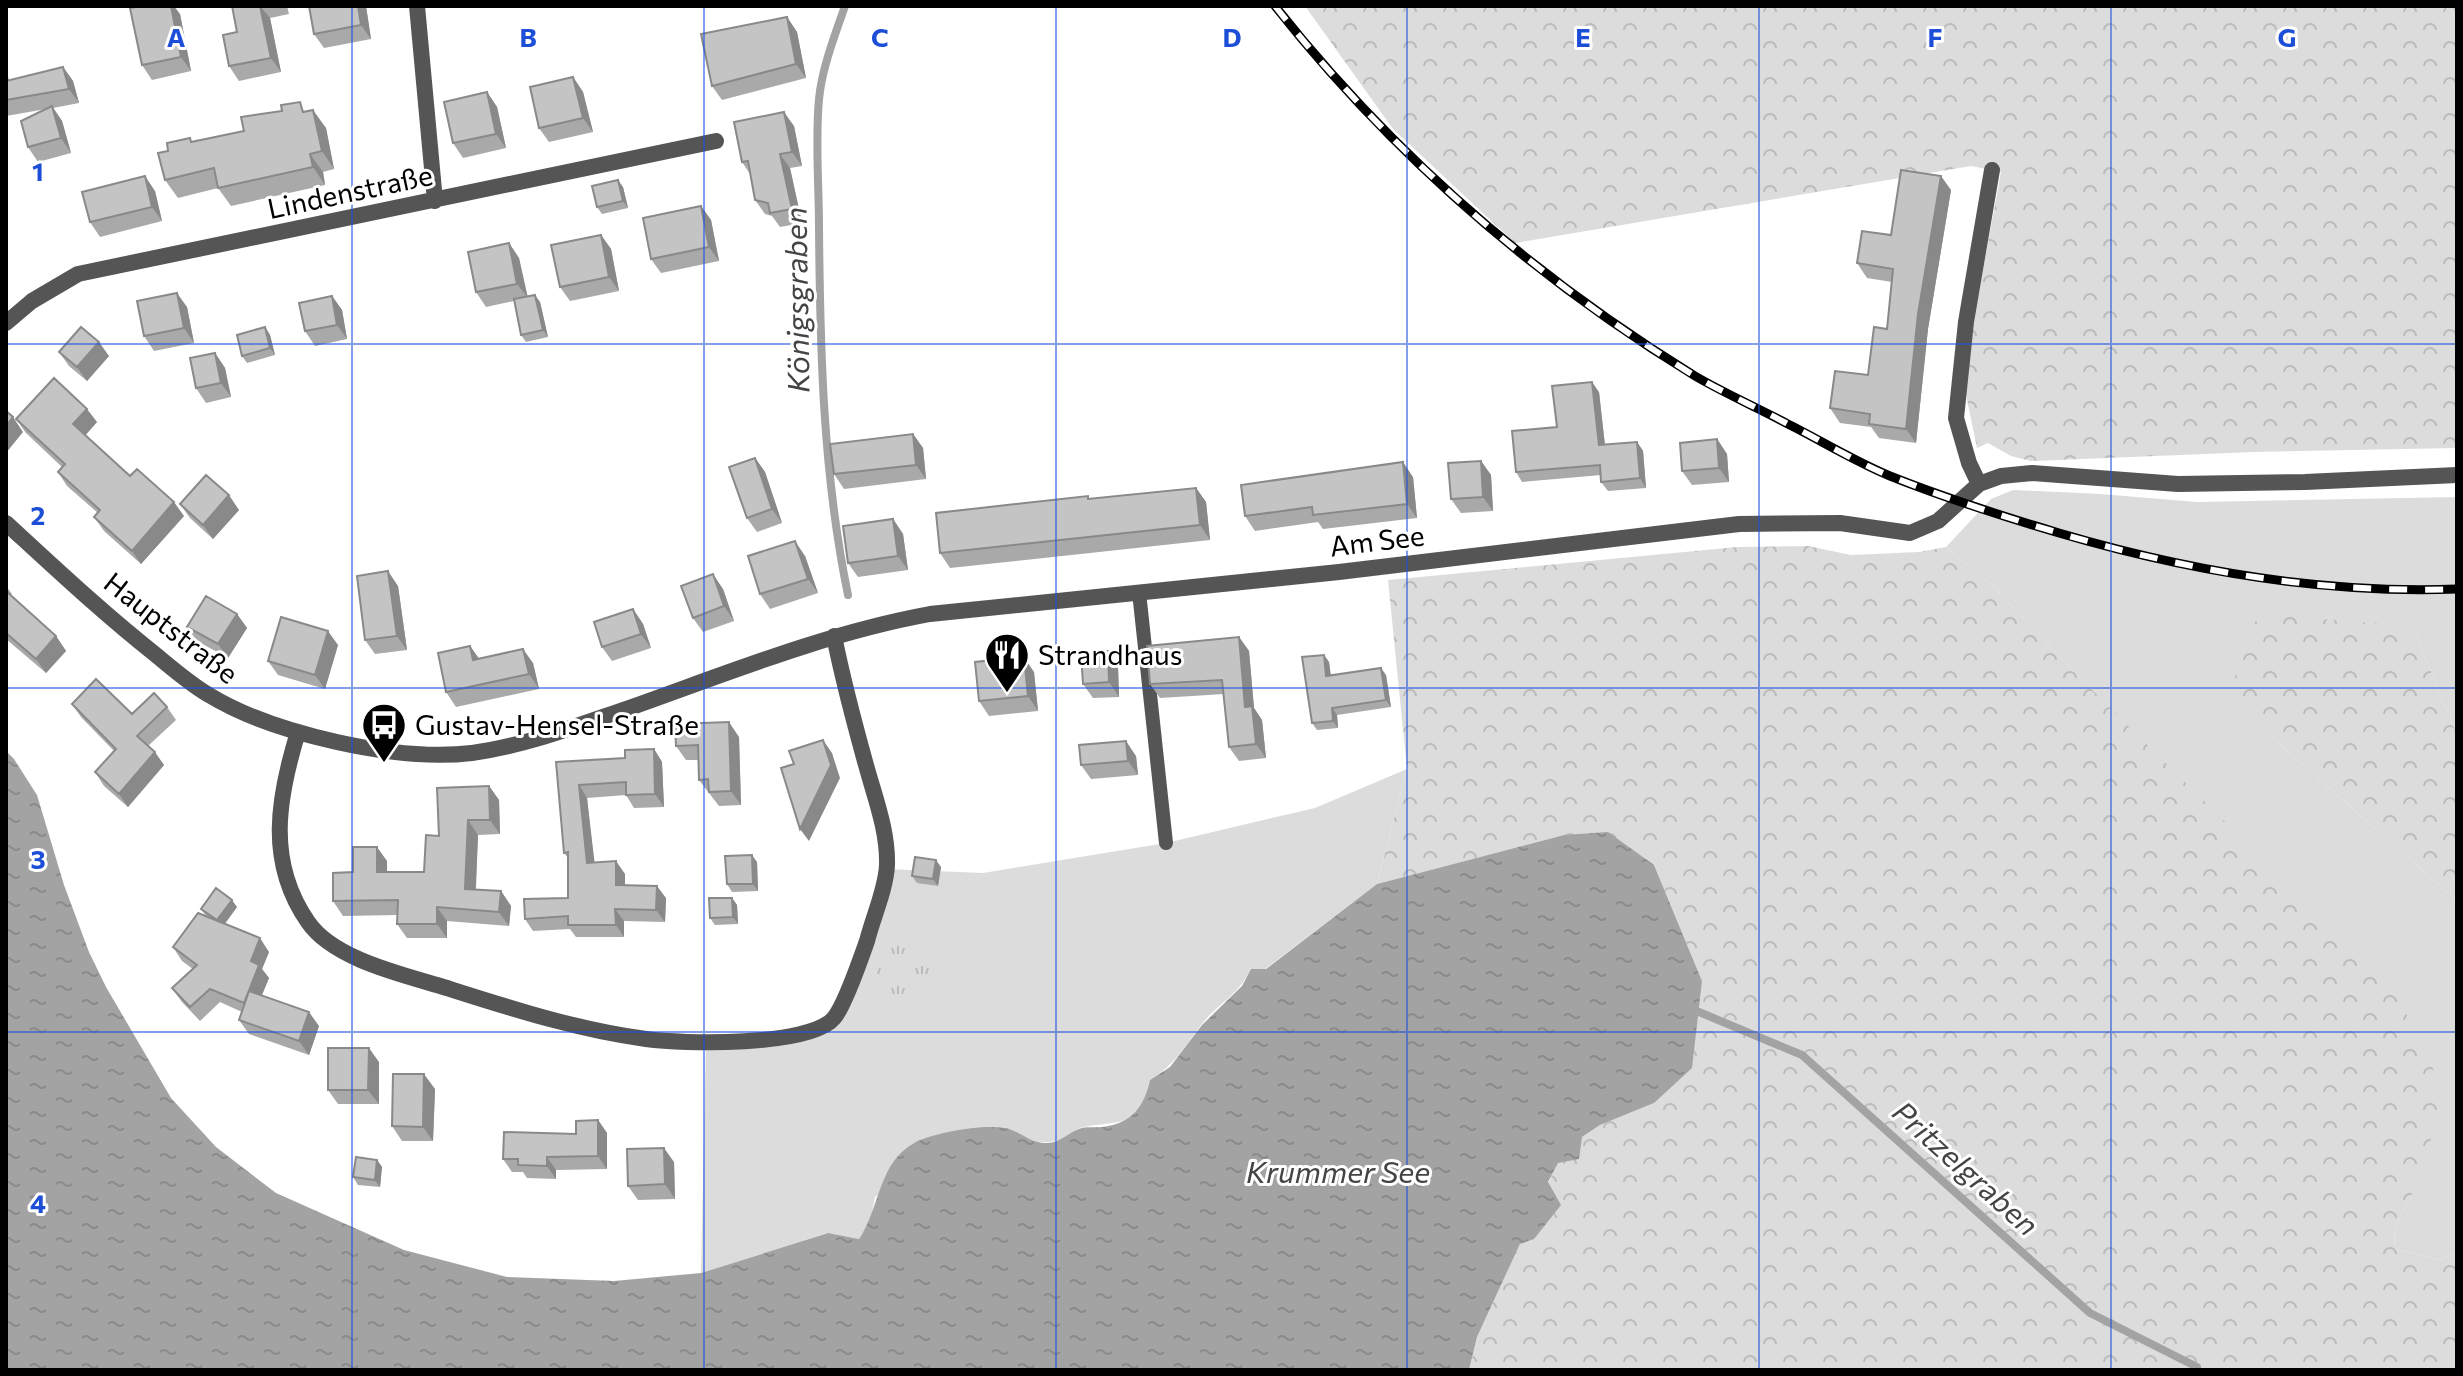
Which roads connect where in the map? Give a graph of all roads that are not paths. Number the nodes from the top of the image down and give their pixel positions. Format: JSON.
{"nodes":[{"id":1,"x":417,"y":6,"type":"edge"},
{"id":2,"x":716,"y":141,"type":"dead end"},
{"id":3,"x":1992,"y":170,"type":"dead end"},
{"id":4,"x":435,"y":201,"type":"junction"},
{"id":5,"x":6,"y":323,"type":"edge"},
{"id":6,"x":2457,"y":475,"type":"edge"},
{"id":7,"x":1979,"y":484,"type":"junction"},
{"id":8,"x":6,"y":523,"type":"edge"},
{"id":9,"x":1139,"y":592,"type":"junction"},
{"id":10,"x":834,"y":636,"type":"junction"},
{"id":11,"x":298,"y":732,"type":"junction"},
{"id":12,"x":1166,"y":843,"type":"dead end"}],
"edges":[{"from":1,"to":4,"type":"street"},
{"from":2,"to":4,"type":"street","name":"Lindenstraße"},
{"from":3,"to":7,"type":"street"},
{"from":4,"to":5,"type":"street","name":"Lindenstraße"},
{"from":6,"to":7,"type":"street"},
{"from":7,"to":9,"type":"street","name":"Am See"},
{"from":8,"to":11,"type":"street","name":"Hauptstraße"},
{"from":9,"to":10,"type":"street","name":"Am See"},
{"from":9,"to":12,"type":"lane"},
{"from":10,"to":11,"type":"street","name":"Hauptstraße"},
{"from":10,"to":11,"type":"street"}]}
